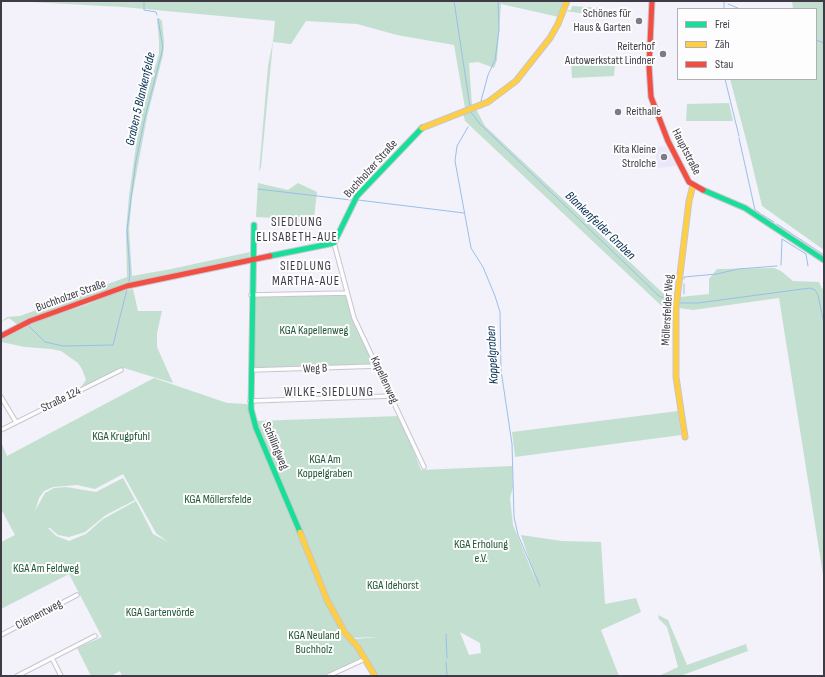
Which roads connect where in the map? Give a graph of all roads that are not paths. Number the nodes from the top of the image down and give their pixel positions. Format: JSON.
{"nodes":[{"id":1,"x":567,"y":1,"type":"edge"},
{"id":2,"x":652,"y":1,"type":"edge"},
{"id":3,"x":693,"y":185,"type":"junction"},
{"id":4,"x":254,"y":225,"type":"dead end"},
{"id":5,"x":334,"y":243,"type":"junction"},
{"id":6,"x":252,"y":260,"type":"junction"},
{"id":7,"x":824,"y":260,"type":"edge"},
{"id":8,"x":347,"y":293,"type":"junction"},
{"id":9,"x":251,"y":295,"type":"junction"},
{"id":10,"x":1,"y":336,"type":"edge"},
{"id":11,"x":378,"y":366,"type":"junction"},
{"id":12,"x":122,"y":370,"type":"dead end"},
{"id":13,"x":252,"y":370,"type":"junction"},
{"id":14,"x":392,"y":396,"type":"junction"},
{"id":15,"x":1,"y":398,"type":"edge"},
{"id":16,"x":250,"y":401,"type":"junction"},
{"id":17,"x":16,"y":422,"type":"junction"},
{"id":18,"x":1,"y":430,"type":"edge"},
{"id":19,"x":685,"y":436,"type":"dead end"},
{"id":20,"x":424,"y":467,"type":"dead end"},
{"id":21,"x":77,"y":595,"type":"dead end"},
{"id":22,"x":1,"y":635,"type":"edge"},
{"id":23,"x":95,"y":636,"type":"dead end"},
{"id":24,"x":52,"y":658,"type":"junction"},
{"id":25,"x":365,"y":659,"type":"junction"},
{"id":26,"x":18,"y":676,"type":"edge"},
{"id":27,"x":61,"y":676,"type":"edge"},
{"id":28,"x":328,"y":676,"type":"edge"},
{"id":29,"x":375,"y":676,"type":"edge"}],
"edges":[{"from":1,"to":5,"type":"street","name":"Buchholzer Straße"},
{"from":2,"to":3,"type":"street","name":"Hauptstraße"},
{"from":3,"to":7,"type":"street","name":"Hauptstraße"},
{"from":3,"to":19,"type":"street","name":"Möllersfelder Weg"},
{"from":4,"to":6,"type":"street","name":"Schillingweg"},
{"from":5,"to":6,"type":"street","name":"Buchholzer Straße"},
{"from":5,"to":8,"type":"street","name":"Kapellenweg"},
{"from":6,"to":9,"type":"street","name":"Schillingweg"},
{"from":6,"to":10,"type":"street","name":"Buchholzer Straße"},
{"from":8,"to":9,"type":"street"},
{"from":8,"to":11,"type":"street","name":"Kapellenweg"},
{"from":9,"to":13,"type":"street","name":"Schillingweg"},
{"from":11,"to":13,"type":"street","name":"Weg B"},
{"from":11,"to":14,"type":"street","name":"Kapellenweg"},
{"from":12,"to":17,"type":"street","name":"Straße 124"},
{"from":13,"to":16,"type":"street","name":"Schillingweg"},
{"from":14,"to":16,"type":"street"},
{"from":14,"to":20,"type":"street","name":"Kapellenweg"},
{"from":15,"to":17,"type":"street"},
{"from":16,"to":25,"type":"street","name":"Schillingweg"},
{"from":17,"to":18,"type":"street","name":"Straße 124"},
{"from":21,"to":22,"type":"street","name":"Clémentweg"},
{"from":23,"to":24,"type":"street"},
{"from":24,"to":26,"type":"street"},
{"from":24,"to":27,"type":"street"},
{"from":25,"to":28,"type":"street"},
{"from":25,"to":29,"type":"street","name":"Schillingweg"}]}
